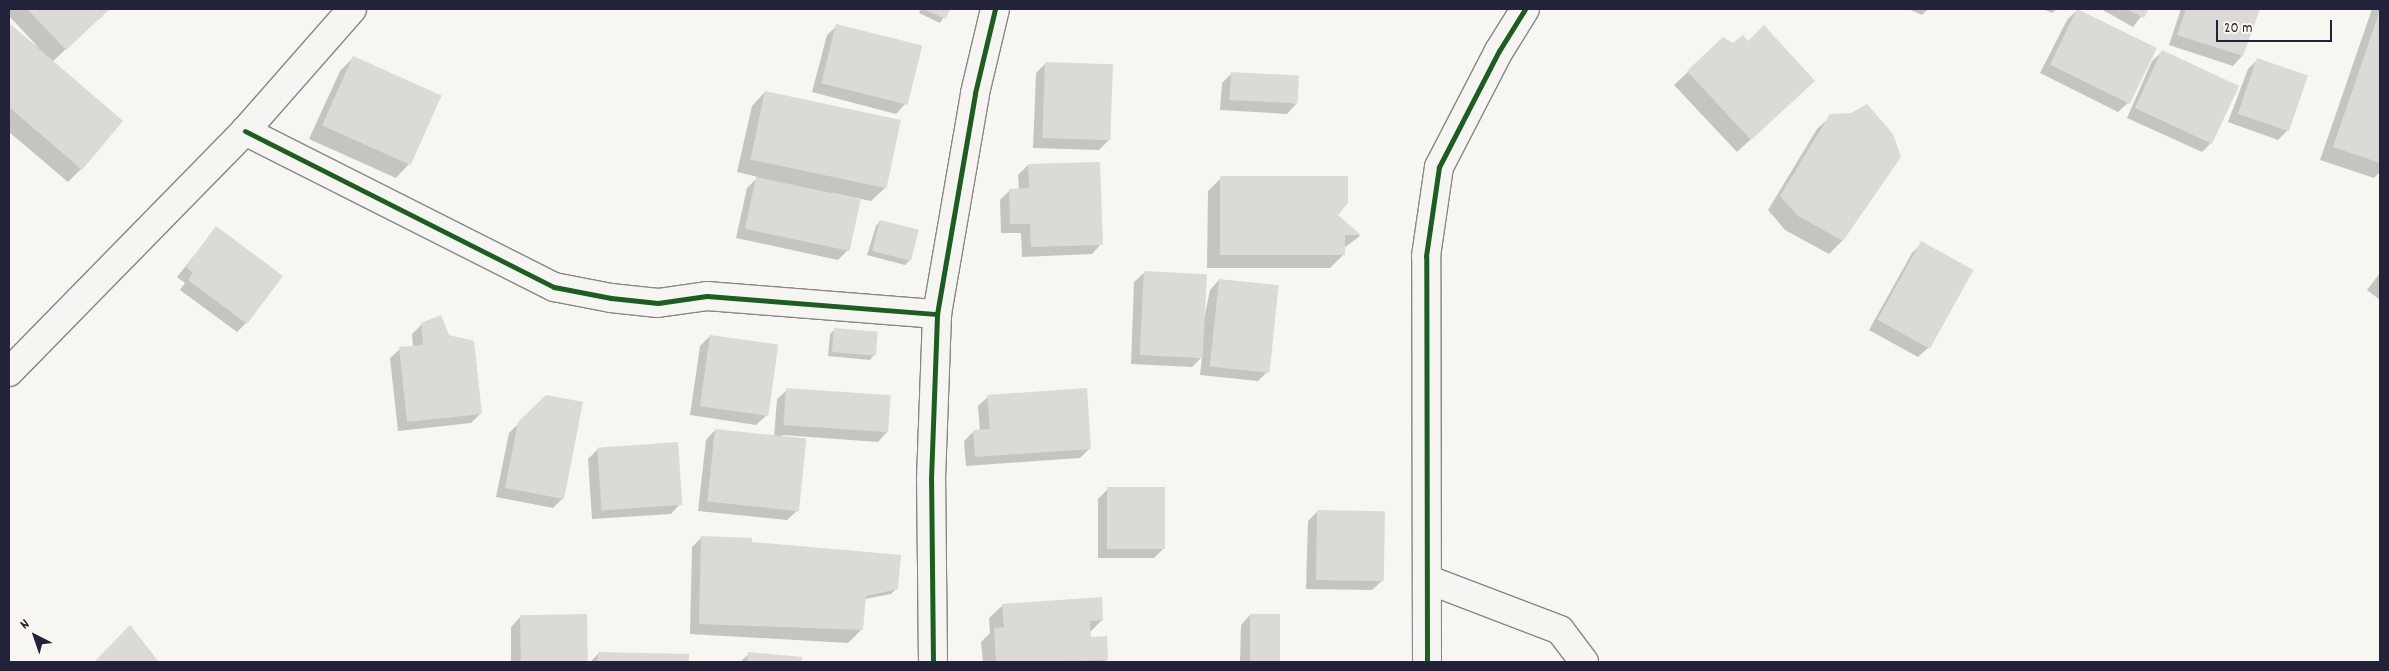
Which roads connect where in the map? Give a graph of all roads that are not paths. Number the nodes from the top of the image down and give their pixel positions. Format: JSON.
{"nodes":[{"id":1,"x":352,"y":9,"type":"edge"},
{"id":2,"x":995,"y":9,"type":"edge"},
{"id":3,"x":1525,"y":9,"type":"edge"},
{"id":4,"x":245,"y":131,"type":"junction"},
{"id":5,"x":936,"y":314,"type":"junction"},
{"id":6,"x":9,"y":372,"type":"edge"},
{"id":7,"x":1429,"y":580,"type":"junction"},
{"id":8,"x":933,"y":662,"type":"edge"},
{"id":9,"x":1428,"y":662,"type":"edge"},
{"id":10,"x":1584,"y":662,"type":"edge"}],
"edges":[{"from":1,"to":4,"type":"street"},
{"from":2,"to":5,"type":"street"},
{"from":3,"to":7,"type":"street"},
{"from":4,"to":5,"type":"street"},
{"from":4,"to":6,"type":"street"},
{"from":5,"to":8,"type":"street"},
{"from":7,"to":9,"type":"street"},
{"from":7,"to":10,"type":"street"}]}
